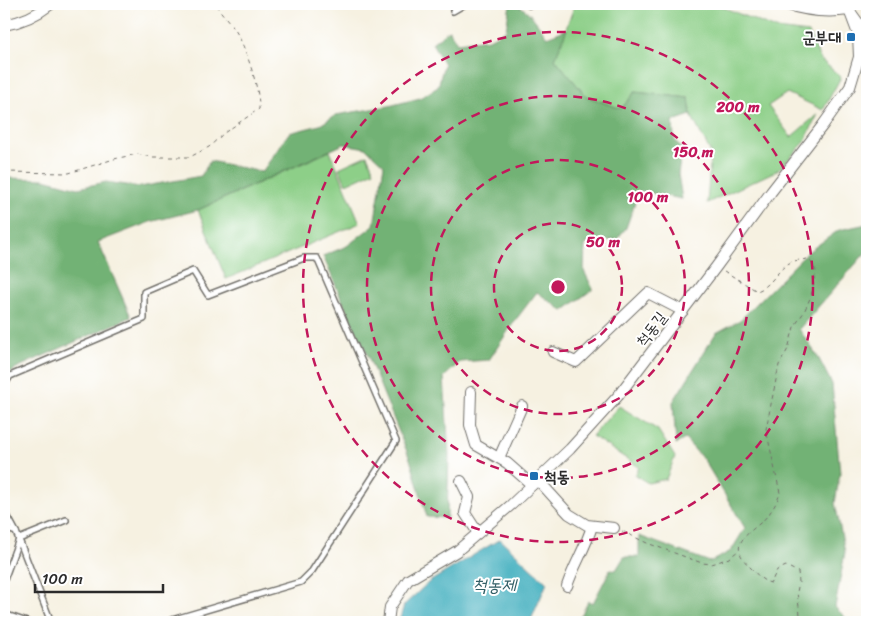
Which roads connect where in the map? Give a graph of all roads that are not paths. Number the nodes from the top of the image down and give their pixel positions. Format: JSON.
{"nodes":[{"id":1,"x":51,"y":4,"type":"edge"},
{"id":2,"x":465,"y":4,"type":"edge"},
{"id":3,"x":785,"y":4,"type":"edge"},
{"id":4,"x":847,"y":7,"type":"edge"},
{"id":5,"x":453,"y":11,"type":"dead end"},
{"id":6,"x":4,"y":25,"type":"edge"},
{"id":7,"x":867,"y":35,"type":"edge"},
{"id":8,"x":683,"y":311,"type":"junction"},
{"id":9,"x":553,"y":352,"type":"dead end"},
{"id":10,"x":4,"y":386,"type":"edge"},
{"id":11,"x":471,"y":392,"type":"dead end"},
{"id":12,"x":522,"y":406,"type":"dead end"},
{"id":13,"x":499,"y":458,"type":"junction"},
{"id":14,"x":461,"y":481,"type":"dead end"},
{"id":15,"x":535,"y":482,"type":"junction"},
{"id":16,"x":4,"y":510,"type":"edge"},
{"id":17,"x":66,"y":520,"type":"dead end"},
{"id":18,"x":592,"y":526,"type":"junction"},
{"id":19,"x":4,"y":528,"type":"edge"},
{"id":20,"x":614,"y":528,"type":"road end"},
{"id":21,"x":16,"y":532,"type":"junction"},
{"id":22,"x":478,"y":533,"type":"junction"},
{"id":23,"x":19,"y":539,"type":"junction"},
{"id":24,"x":4,"y":580,"type":"edge"},
{"id":25,"x":567,"y":586,"type":"dead end"},
{"id":26,"x":4,"y":614,"type":"edge"},
{"id":27,"x":28,"y":622,"type":"edge"},
{"id":28,"x":52,"y":622,"type":"edge"},
{"id":29,"x":165,"y":622,"type":"edge"},
{"id":30,"x":388,"y":622,"type":"edge"}],
"edges":[{"from":1,"to":6,"type":"street"},
{"from":2,"to":5,"type":"lane"},
{"from":3,"to":4,"type":"street"},
{"from":4,"to":7,"type":"street"},
{"from":4,"to":8,"type":"street","name":"척동길"},
{"from":8,"to":9,"type":"street"},
{"from":8,"to":15,"type":"street","name":"척동길"},
{"from":10,"to":29,"type":"lane"},
{"from":11,"to":13,"type":"street"},
{"from":12,"to":13,"type":"street"},
{"from":13,"to":15,"type":"street"},
{"from":14,"to":22,"type":"street"},
{"from":15,"to":18,"type":"street"},
{"from":15,"to":22,"type":"street","name":"척동길"},
{"from":16,"to":21,"type":"lane"},
{"from":17,"to":23,"type":"lane"},
{"from":18,"to":20,"type":"street"},
{"from":18,"to":25,"type":"street"},
{"from":19,"to":21,"type":"lane"},
{"from":21,"to":23,"type":"lane"},
{"from":22,"to":30,"type":"street","name":"척동길"},
{"from":23,"to":24,"type":"lane"},
{"from":23,"to":28,"type":"lane"},
{"from":26,"to":27,"type":"lane"}]}
